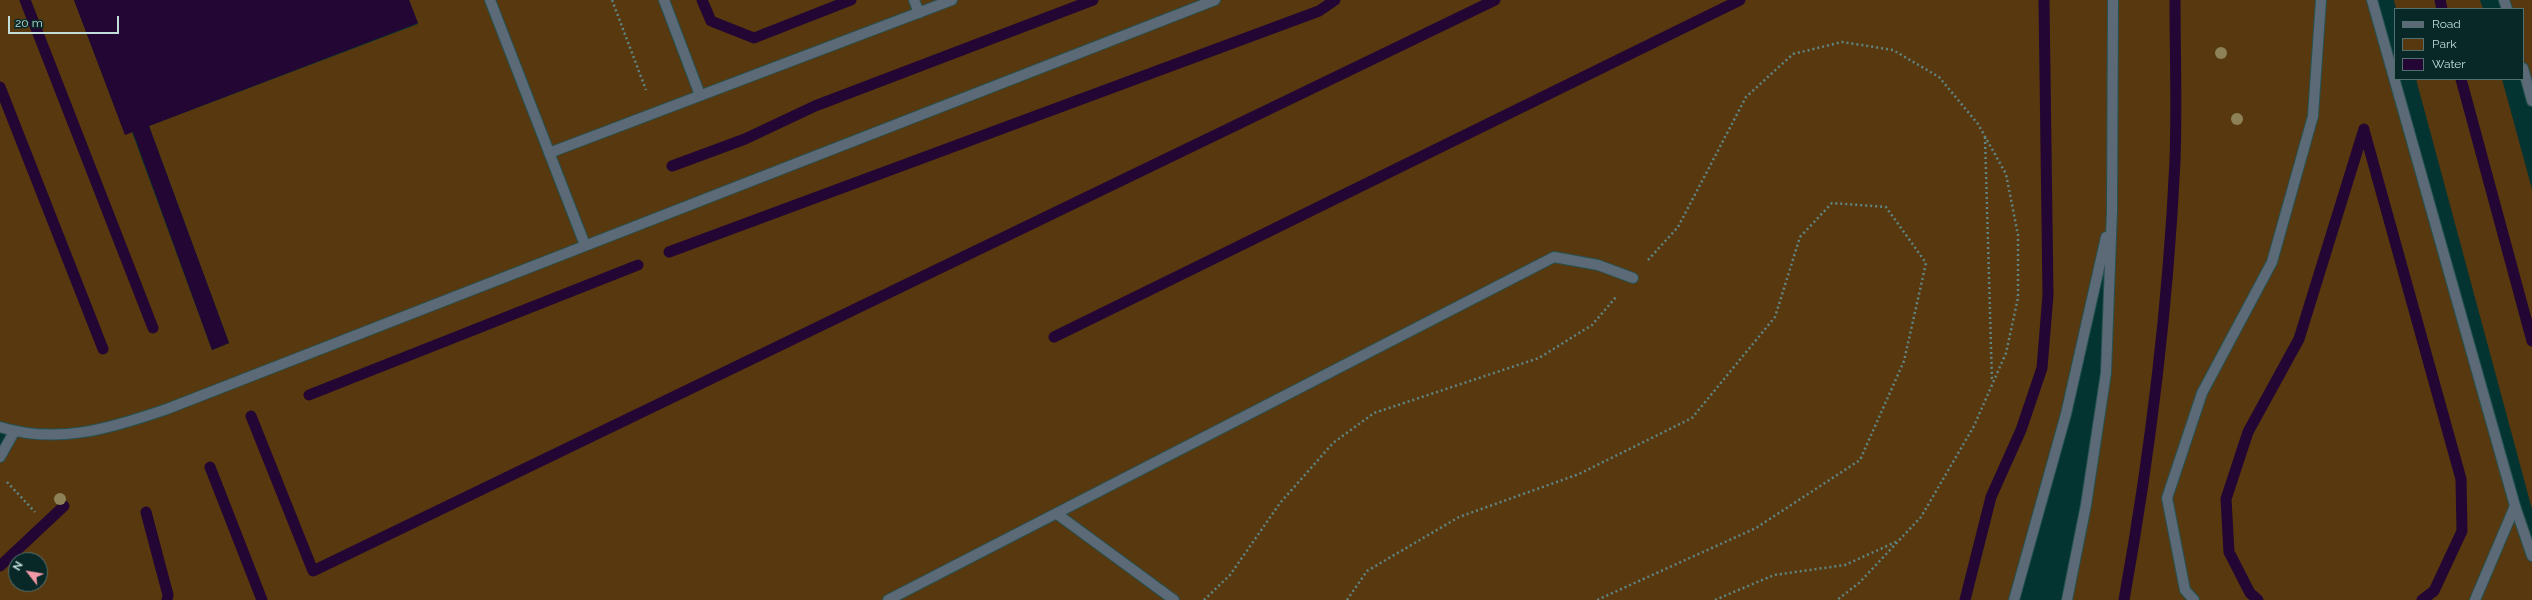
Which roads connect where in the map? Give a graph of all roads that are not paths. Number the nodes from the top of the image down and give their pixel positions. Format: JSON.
{"nodes":[{"id":1,"x":490,"y":0,"type":"edge"},
{"id":2,"x":664,"y":0,"type":"edge"},
{"id":3,"x":914,"y":0,"type":"edge"},
{"id":4,"x":952,"y":0,"type":"edge"},
{"id":5,"x":1215,"y":0,"type":"edge"},
{"id":6,"x":2113,"y":0,"type":"edge"},
{"id":7,"x":2321,"y":0,"type":"edge"},
{"id":8,"x":2372,"y":0,"type":"edge"},
{"id":9,"x":919,"y":12,"type":"junction"},
{"id":10,"x":2524,"y":72,"type":"edge"},
{"id":11,"x":2394,"y":78,"type":"edge"},
{"id":12,"x":2395,"y":80,"type":"edge"},
{"id":13,"x":700,"y":96,"type":"junction"},
{"id":14,"x":2532,"y":101,"type":"edge"},
{"id":15,"x":549,"y":153,"type":"junction"},
{"id":16,"x":2112,"y":210,"type":"junction"},
{"id":17,"x":584,"y":245,"type":"junction"},
{"id":18,"x":1633,"y":278,"type":"road end"},
{"id":19,"x":0,"y":427,"type":"edge"},
{"id":20,"x":14,"y":432,"type":"junction"},
{"id":21,"x":0,"y":456,"type":"edge"},
{"id":22,"x":2515,"y":506,"type":"junction"},
{"id":23,"x":1057,"y":514,"type":"junction"},
{"id":24,"x":2532,"y":556,"type":"edge"},
{"id":25,"x":888,"y":600,"type":"edge"},
{"id":26,"x":1174,"y":600,"type":"edge"},
{"id":27,"x":2014,"y":600,"type":"edge"},
{"id":28,"x":2066,"y":600,"type":"edge"},
{"id":29,"x":2194,"y":600,"type":"edge"},
{"id":30,"x":2475,"y":600,"type":"edge"}],
"edges":[{"from":1,"to":15,"type":"lane"},
{"from":2,"to":13,"type":"lane"},
{"from":3,"to":9,"type":"lane"},
{"from":4,"to":9,"type":"lane"},
{"from":5,"to":17,"type":"lane"},
{"from":6,"to":16,"type":"lane"},
{"from":7,"to":29,"type":"lane"},
{"from":8,"to":11,"type":"lane"},
{"from":9,"to":13,"type":"lane"},
{"from":10,"to":14,"type":"lane"},
{"from":12,"to":22,"type":"lane"},
{"from":13,"to":15,"type":"lane"},
{"from":15,"to":17,"type":"lane"},
{"from":16,"to":27,"type":"lane"},
{"from":16,"to":28,"type":"lane"},
{"from":17,"to":20,"type":"lane"},
{"from":18,"to":23,"type":"lane"},
{"from":19,"to":20,"type":"lane"},
{"from":20,"to":21,"type":"lane"},
{"from":22,"to":24,"type":"lane"},
{"from":22,"to":30,"type":"lane"},
{"from":23,"to":25,"type":"lane"},
{"from":23,"to":26,"type":"lane"}]}
